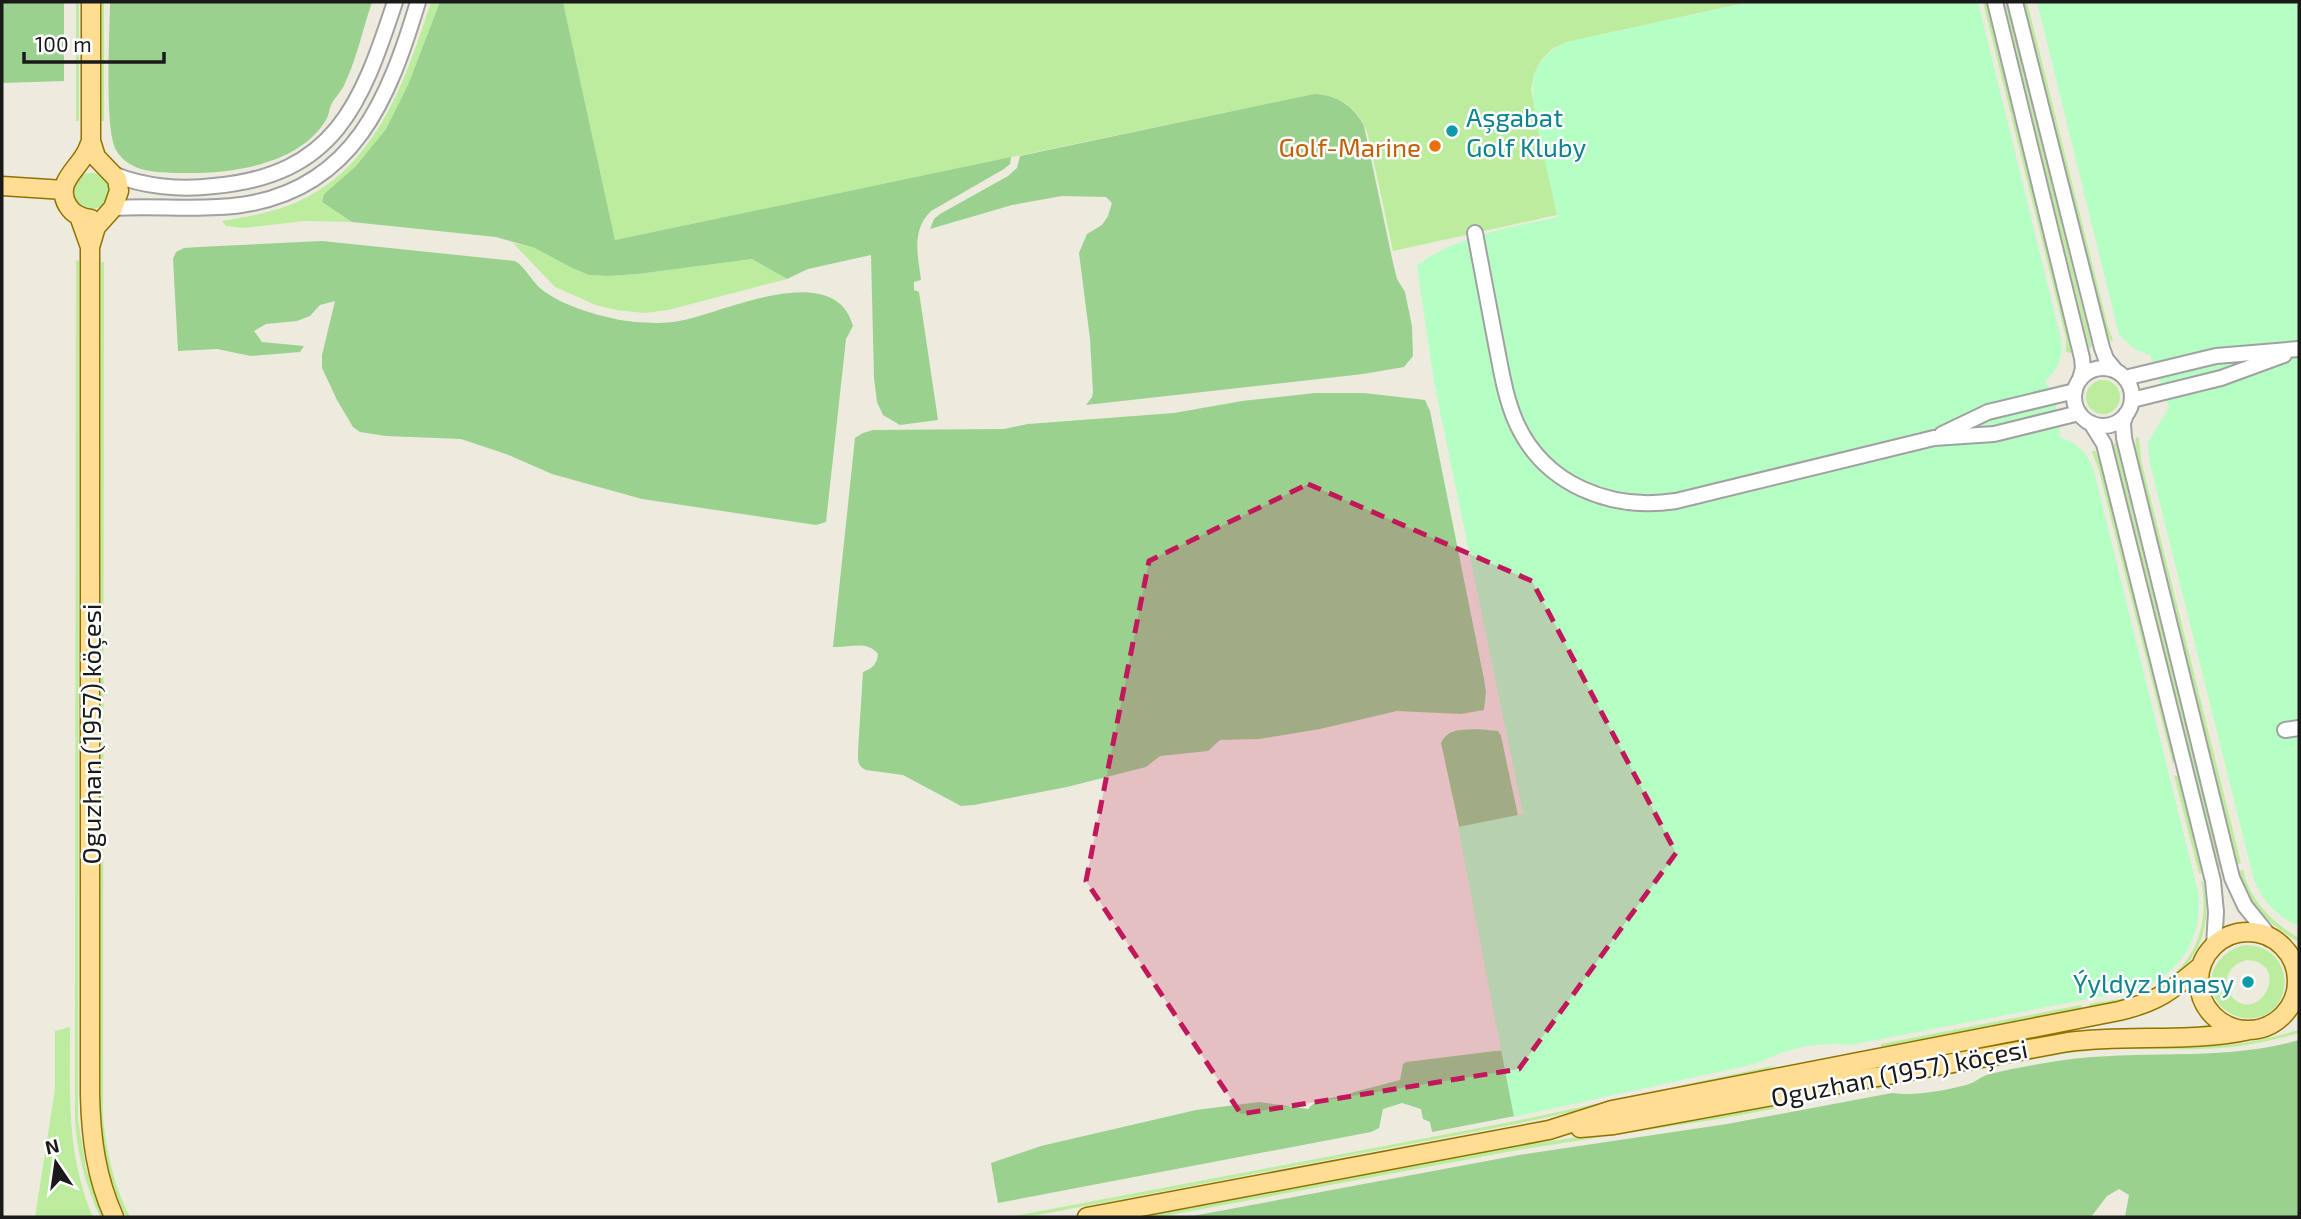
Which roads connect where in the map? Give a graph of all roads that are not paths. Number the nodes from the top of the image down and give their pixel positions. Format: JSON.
{"nodes":[{"id":1,"x":91,"y":2,"type":"edge"},
{"id":2,"x":395,"y":2,"type":"edge"},
{"id":3,"x":418,"y":2,"type":"edge"},
{"id":4,"x":1995,"y":2,"type":"edge"},
{"id":5,"x":2015,"y":2,"type":"edge"},
{"id":6,"x":91,"y":141,"type":"junction"},
{"id":7,"x":74,"y":170,"type":"junction"},
{"id":8,"x":108,"y":170,"type":"junction"},
{"id":9,"x":2,"y":186,"type":"edge"},
{"id":10,"x":64,"y":190,"type":"junction"},
{"id":11,"x":108,"y":212,"type":"junction"},
{"id":12,"x":79,"y":216,"type":"junction"},
{"id":13,"x":1475,"y":233,"type":"dead end"},
{"id":14,"x":90,"y":247,"type":"junction"},
{"id":15,"x":2299,"y":349,"type":"edge"},
{"id":16,"x":2120,"y":374,"type":"junction"},
{"id":17,"x":2077,"y":385,"type":"junction"},
{"id":18,"x":2129,"y":407,"type":"junction"},
{"id":19,"x":2079,"y":413,"type":"junction"},
{"id":20,"x":2091,"y":423,"type":"junction"},
{"id":21,"x":1934,"y":438,"type":"junction"},
{"id":22,"x":2270,"y":937,"type":"junction"},
{"id":23,"x":2214,"y":945,"type":"junction"},
{"id":24,"x":2294,"y":955,"type":"edge"},
{"id":25,"x":2200,"y":967,"type":"junction"},
{"id":26,"x":2299,"y":1015,"type":"edge"},
{"id":27,"x":2275,"y":1023,"type":"junction"},
{"id":28,"x":2250,"y":1030,"type":"junction"},
{"id":29,"x":1549,"y":1130,"type":"junction"},
{"id":30,"x":114,"y":1217,"type":"edge"},
{"id":31,"x":1087,"y":1217,"type":"edge"}],
"edges":[{"from":1,"to":6,"type":"main road","name":"Oguzhan (1957) köçesi"},
{"from":2,"to":8,"type":"street"},
{"from":3,"to":11,"type":"street"},
{"from":4,"to":17,"type":"street"},
{"from":5,"to":16,"type":"street"},
{"from":6,"to":7,"type":"main road"},
{"from":6,"to":8,"type":"main road","name":"Oguzhan (1957) köçesi"},
{"from":7,"to":8,"type":"main road"},
{"from":7,"to":10,"type":"main road"},
{"from":8,"to":11,"type":"main road","name":"Oguzhan (1957) köçesi"},
{"from":9,"to":10,"type":"main road"},
{"from":10,"to":12,"type":"main road","name":"Oguzhan (1957) köçesi"},
{"from":11,"to":12,"type":"main road"},
{"from":11,"to":14,"type":"main road","name":"Oguzhan (1957) köçesi"},
{"from":12,"to":14,"type":"main road","name":"Oguzhan (1957) köçesi"},
{"from":13,"to":21,"type":"street"},
{"from":14,"to":30,"type":"main road","name":"Oguzhan (1957) köçesi"},
{"from":15,"to":16,"type":"street"},
{"from":15,"to":18,"type":"street"},
{"from":16,"to":17,"type":"street"},
{"from":16,"to":18,"type":"street"},
{"from":17,"to":19,"type":"street"},
{"from":17,"to":21,"type":"street"},
{"from":18,"to":20,"type":"street"},
{"from":18,"to":22,"type":"street"},
{"from":19,"to":20,"type":"street"},
{"from":19,"to":21,"type":"street"},
{"from":20,"to":23,"type":"street"},
{"from":22,"to":23,"type":"main road"},
{"from":22,"to":24,"type":"main road"},
{"from":23,"to":25,"type":"main road","name":"Oguzhan (1957) köçesi"},
{"from":24,"to":27,"type":"main road"},
{"from":25,"to":28,"type":"main road"},
{"from":25,"to":29,"type":"main road","name":"Oguzhan (1957) köçesi"},
{"from":26,"to":27,"type":"main road","name":"Oguzhan (1957) köçesi"},
{"from":27,"to":28,"type":"main road","name":"Oguzhan (1957) köçesi"},
{"from":28,"to":29,"type":"main road","name":"Oguzhan (1957) köçesi"},
{"from":29,"to":31,"type":"main road","name":"Oguzhan (1957) köçesi"}]}
